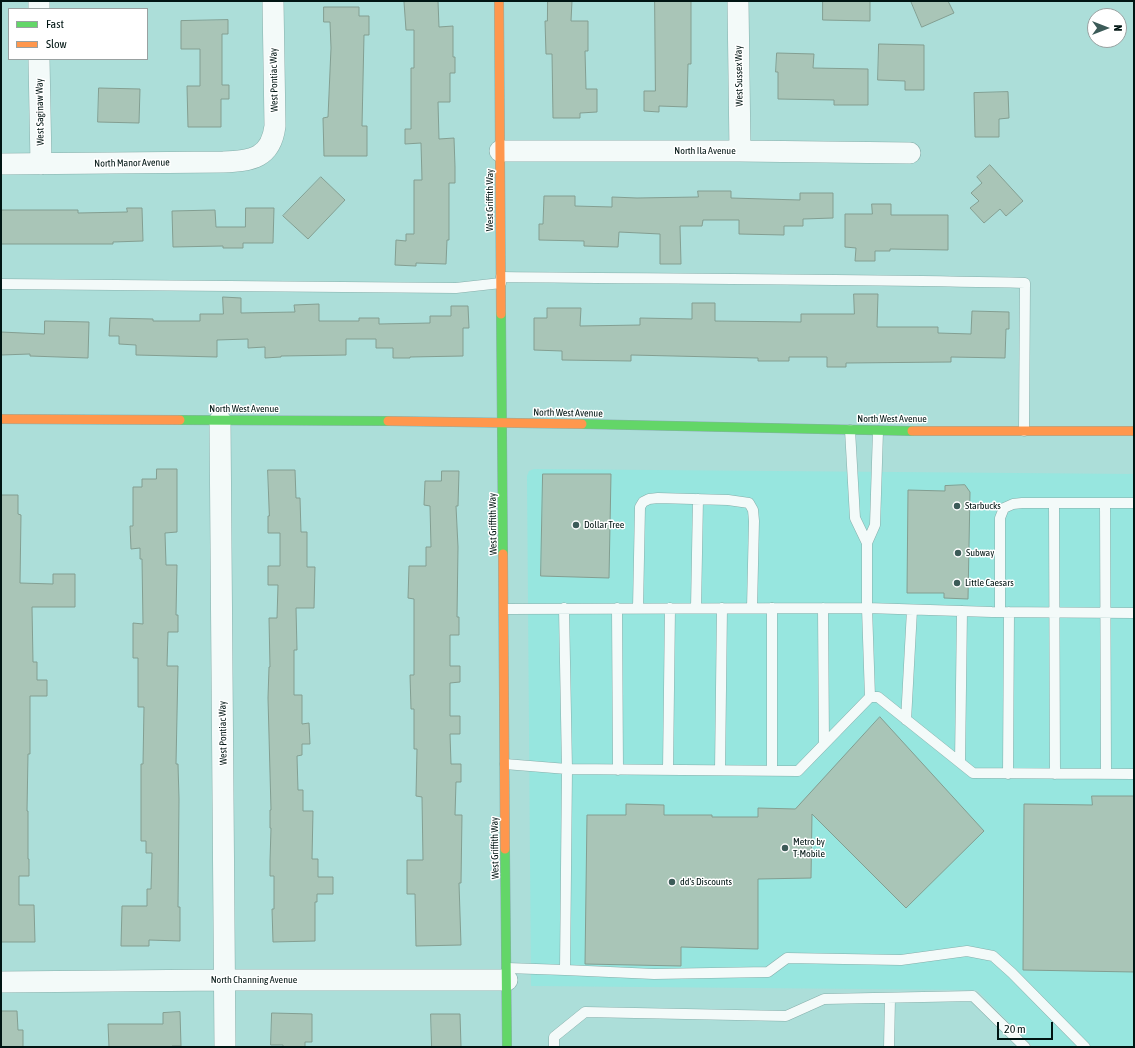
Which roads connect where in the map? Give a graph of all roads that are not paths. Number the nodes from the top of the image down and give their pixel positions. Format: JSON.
{"nodes":[{"id":1,"x":273,"y":1,"type":"edge"},
{"id":2,"x":499,"y":1,"type":"edge"},
{"id":3,"x":738,"y":1,"type":"edge"},
{"id":4,"x":39,"y":60,"type":"edge"},
{"id":5,"x":500,"y":151,"type":"junction"},
{"id":6,"x":740,"y":151,"type":"junction"},
{"id":7,"x":910,"y":153,"type":"dead end"},
{"id":8,"x":262,"y":155,"type":"joint"},
{"id":9,"x":1,"y":164,"type":"edge"},
{"id":10,"x":41,"y":164,"type":"junction"},
{"id":11,"x":501,"y":280,"type":"junction"},
{"id":12,"x":1,"y":284,"type":"edge"},
{"id":13,"x":1,"y":419,"type":"edge"},
{"id":14,"x":220,"y":420,"type":"junction"},
{"id":15,"x":502,"y":422,"type":"junction"},
{"id":16,"x":850,"y":430,"type":"junction"},
{"id":17,"x":878,"y":431,"type":"junction"},
{"id":18,"x":1024,"y":431,"type":"junction"},
{"id":19,"x":1134,"y":431,"type":"edge"},
{"id":20,"x":698,"y":499,"type":"junction"},
{"id":21,"x":1105,"y":502,"type":"junction"},
{"id":22,"x":1134,"y":502,"type":"edge"},
{"id":23,"x":1054,"y":503,"type":"junction"},
{"id":24,"x":867,"y":543,"type":"junction"},
{"id":25,"x":564,"y":608,"type":"junction"},
{"id":26,"x":617,"y":608,"type":"junction"},
{"id":27,"x":638,"y":608,"type":"junction"},
{"id":28,"x":670,"y":608,"type":"junction"},
{"id":29,"x":696,"y":608,"type":"junction"},
{"id":30,"x":722,"y":608,"type":"junction"},
{"id":31,"x":752,"y":608,"type":"junction"},
{"id":32,"x":772,"y":608,"type":"junction"},
{"id":33,"x":823,"y":608,"type":"junction"},
{"id":34,"x":867,"y":608,"type":"junction"},
{"id":35,"x":505,"y":609,"type":"junction"},
{"id":36,"x":912,"y":610,"type":"junction"},
{"id":37,"x":962,"y":611,"type":"junction"},
{"id":38,"x":1005,"y":612,"type":"junction"},
{"id":39,"x":1055,"y":612,"type":"junction"},
{"id":40,"x":1106,"y":612,"type":"junction"},
{"id":41,"x":1134,"y":613,"type":"edge"},
{"id":42,"x":870,"y":697,"type":"junction"},
{"id":43,"x":906,"y":720,"type":"junction"},
{"id":44,"x":824,"y":744,"type":"junction"},
{"id":45,"x":960,"y":762,"type":"junction"},
{"id":46,"x":505,"y":764,"type":"junction"},
{"id":47,"x":567,"y":768,"type":"junction"},
{"id":48,"x":618,"y":770,"type":"junction"},
{"id":49,"x":668,"y":770,"type":"junction"},
{"id":50,"x":720,"y":770,"type":"junction"},
{"id":51,"x":772,"y":770,"type":"junction"},
{"id":52,"x":1008,"y":774,"type":"junction"},
{"id":53,"x":1055,"y":774,"type":"junction"},
{"id":54,"x":1106,"y":774,"type":"junction"},
{"id":55,"x":1134,"y":774,"type":"edge"},
{"id":56,"x":565,"y":970,"type":"junction"},
{"id":57,"x":507,"y":974,"type":"junction"},
{"id":58,"x":225,"y":980,"type":"junction"},
{"id":59,"x":1,"y":982,"type":"edge"},
{"id":60,"x":890,"y":998,"type":"junction"},
{"id":61,"x":225,"y":1047,"type":"edge"},
{"id":62,"x":507,"y":1047,"type":"edge"},
{"id":63,"x":554,"y":1047,"type":"edge"},
{"id":64,"x":889,"y":1047,"type":"edge"},
{"id":65,"x":1025,"y":1047,"type":"edge"},
{"id":66,"x":1085,"y":1047,"type":"edge"}],
"edges":[{"from":1,"to":8,"type":"street","name":"West Pontiac Way"},
{"from":2,"to":5,"type":"main road","name":"West Griffith Way"},
{"from":3,"to":6,"type":"street","name":"West Sussex Way"},
{"from":4,"to":10,"type":"street","name":"West Saginaw Way"},
{"from":5,"to":6,"type":"street","name":"North Ila Avenue"},
{"from":5,"to":11,"type":"main road","name":"West Griffith Way"},
{"from":6,"to":7,"type":"street","name":"North Ila Avenue"},
{"from":8,"to":10,"type":"street","name":"North Manor Avenue"},
{"from":9,"to":10,"type":"street","name":"North Manor Avenue"},
{"from":11,"to":12,"type":"lane"},
{"from":11,"to":15,"type":"main road","name":"West Griffith Way"},
{"from":11,"to":18,"type":"lane"},
{"from":13,"to":14,"type":"main road","name":"North West Avenue"},
{"from":14,"to":15,"type":"main road","name":"North West Avenue"},
{"from":14,"to":58,"type":"street","name":"West Pontiac Way"},
{"from":15,"to":16,"type":"main road","name":"North West Avenue"},
{"from":15,"to":35,"type":"main road","name":"West Griffith Way"},
{"from":16,"to":17,"type":"main road","name":"North West Avenue"},
{"from":16,"to":24,"type":"lane"},
{"from":17,"to":18,"type":"main road","name":"North West Avenue"},
{"from":17,"to":24,"type":"lane"},
{"from":18,"to":19,"type":"main road","name":"North West Avenue"},
{"from":20,"to":27,"type":"lane"},
{"from":20,"to":29,"type":"lane"},
{"from":20,"to":31,"type":"lane"},
{"from":21,"to":22,"type":"lane"},
{"from":21,"to":23,"type":"lane"},
{"from":21,"to":40,"type":"lane"},
{"from":23,"to":38,"type":"lane"},
{"from":23,"to":39,"type":"lane"},
{"from":24,"to":34,"type":"lane"},
{"from":25,"to":26,"type":"lane"},
{"from":25,"to":35,"type":"lane"},
{"from":25,"to":47,"type":"lane"},
{"from":26,"to":27,"type":"lane"},
{"from":26,"to":48,"type":"lane"},
{"from":27,"to":28,"type":"lane"},
{"from":28,"to":29,"type":"lane"},
{"from":28,"to":49,"type":"lane"},
{"from":29,"to":30,"type":"lane"},
{"from":30,"to":31,"type":"lane"},
{"from":30,"to":50,"type":"lane"},
{"from":31,"to":32,"type":"lane"},
{"from":32,"to":33,"type":"lane"},
{"from":32,"to":51,"type":"lane"},
{"from":33,"to":34,"type":"lane"},
{"from":33,"to":44,"type":"lane"},
{"from":34,"to":36,"type":"lane"},
{"from":34,"to":42,"type":"lane"},
{"from":35,"to":46,"type":"main road","name":"West Griffith Way"},
{"from":36,"to":37,"type":"lane"},
{"from":36,"to":43,"type":"lane"},
{"from":37,"to":38,"type":"lane"},
{"from":37,"to":45,"type":"lane"},
{"from":38,"to":39,"type":"lane"},
{"from":38,"to":52,"type":"lane"},
{"from":39,"to":40,"type":"lane"},
{"from":39,"to":53,"type":"lane"},
{"from":40,"to":41,"type":"lane"},
{"from":40,"to":54,"type":"lane"},
{"from":42,"to":43,"type":"lane"},
{"from":42,"to":44,"type":"lane"},
{"from":43,"to":45,"type":"lane"},
{"from":44,"to":51,"type":"lane"},
{"from":45,"to":52,"type":"lane"},
{"from":46,"to":47,"type":"lane"},
{"from":46,"to":57,"type":"main road","name":"West Griffith Way"},
{"from":47,"to":48,"type":"lane"},
{"from":47,"to":56,"type":"lane"},
{"from":48,"to":49,"type":"lane"},
{"from":49,"to":50,"type":"lane"},
{"from":50,"to":51,"type":"lane"},
{"from":52,"to":53,"type":"lane"},
{"from":53,"to":54,"type":"lane"},
{"from":54,"to":55,"type":"lane"},
{"from":56,"to":57,"type":"lane"},
{"from":56,"to":66,"type":"lane"},
{"from":57,"to":58,"type":"street","name":"North Channing Avenue"},
{"from":57,"to":62,"type":"main road","name":"West Griffith Way"},
{"from":58,"to":59,"type":"street","name":"North Channing Avenue"},
{"from":58,"to":61,"type":"street","name":"West Pontiac Way"},
{"from":60,"to":63,"type":"lane"},
{"from":60,"to":64,"type":"lane"},
{"from":60,"to":65,"type":"lane"}]}
